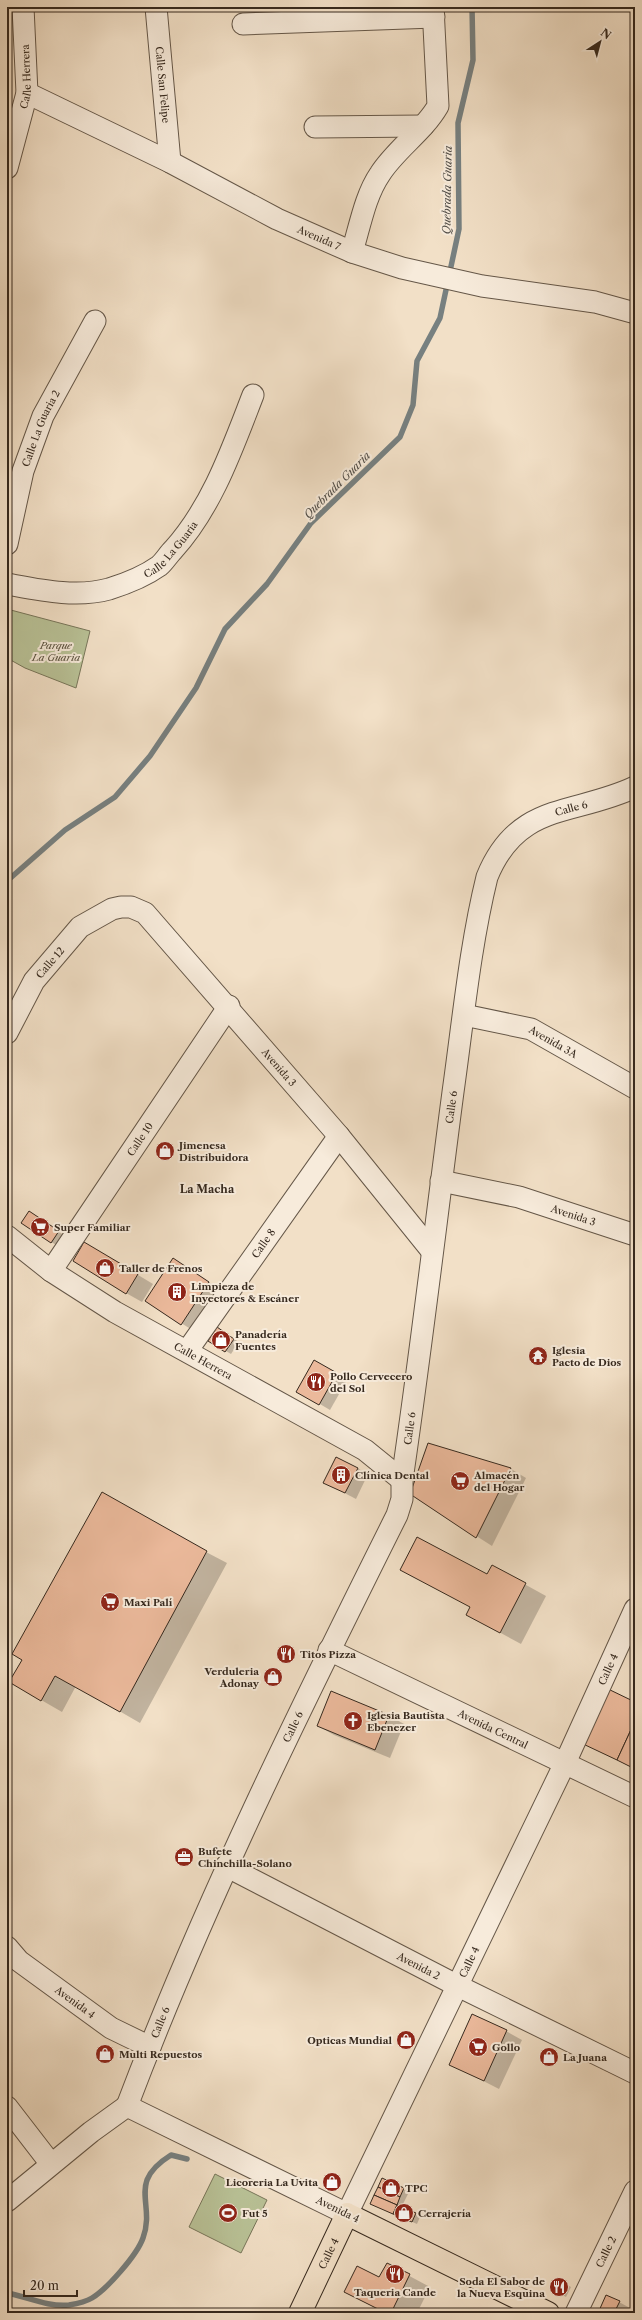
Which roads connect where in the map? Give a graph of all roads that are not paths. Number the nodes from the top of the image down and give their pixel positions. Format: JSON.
{"nodes":[{"id":1,"x":23,"y":7,"type":"edge"},
{"id":2,"x":156,"y":7,"type":"edge"},
{"id":3,"x":434,"y":12,"type":"edge"},
{"id":4,"x":243,"y":24,"type":"dead end"},
{"id":5,"x":27,"y":93,"type":"junction"},
{"id":6,"x":423,"y":126,"type":"junction"},
{"id":7,"x":315,"y":127,"type":"dead end"},
{"id":8,"x":170,"y":162,"type":"junction"},
{"id":9,"x":7,"y":168,"type":"edge"},
{"id":10,"x":352,"y":252,"type":"junction"},
{"id":11,"x":635,"y":313,"type":"edge"},
{"id":12,"x":95,"y":320,"type":"dead end"},
{"id":13,"x":253,"y":395,"type":"dead end"},
{"id":14,"x":7,"y":544,"type":"edge"},
{"id":15,"x":7,"y":584,"type":"edge"},
{"id":16,"x":635,"y":787,"type":"edge"},
{"id":17,"x":112,"y":909,"type":"joint"},
{"id":18,"x":228,"y":1006,"type":"junction"},
{"id":19,"x":464,"y":1015,"type":"junction"},
{"id":20,"x":7,"y":1033,"type":"edge"},
{"id":21,"x":635,"y":1088,"type":"edge"},
{"id":22,"x":339,"y":1136,"type":"junction"},
{"id":23,"x":441,"y":1181,"type":"junction"},
{"id":24,"x":635,"y":1235,"type":"edge"},
{"id":25,"x":7,"y":1236,"type":"edge"},
{"id":26,"x":431,"y":1250,"type":"junction"},
{"id":27,"x":51,"y":1271,"type":"junction"},
{"id":28,"x":187,"y":1351,"type":"junction"},
{"id":29,"x":402,"y":1480,"type":"junction"},
{"id":30,"x":635,"y":1609,"type":"edge"},
{"id":31,"x":330,"y":1650,"type":"junction"},
{"id":32,"x":566,"y":1763,"type":"junction"},
{"id":33,"x":635,"y":1797,"type":"edge"},
{"id":34,"x":226,"y":1866,"type":"junction"},
{"id":35,"x":7,"y":1947,"type":"edge"},
{"id":36,"x":458,"y":1986,"type":"junction"},
{"id":37,"x":150,"y":2047,"type":"junction"},
{"id":38,"x":635,"y":2073,"type":"edge"},
{"id":39,"x":127,"y":2106,"type":"junction"},
{"id":40,"x":7,"y":2107,"type":"edge"},
{"id":41,"x":51,"y":2164,"type":"junction"},
{"id":42,"x":635,"y":2191,"type":"edge"},
{"id":43,"x":7,"y":2201,"type":"edge"},
{"id":44,"x":346,"y":2214,"type":"junction"},
{"id":45,"x":300,"y":2313,"type":"edge"},
{"id":46,"x":548,"y":2313,"type":"edge"},
{"id":47,"x":576,"y":2313,"type":"edge"}],
"edges":[{"from":1,"to":5,"type":"street","name":"Calle Herrera"},
{"from":2,"to":8,"type":"street","name":"Calle San Felipe"},
{"from":3,"to":4,"type":"street"},
{"from":3,"to":6,"type":"street"},
{"from":5,"to":8,"type":"street","name":"Avenida 7"},
{"from":5,"to":9,"type":"street","name":"Calle Herrera"},
{"from":6,"to":7,"type":"street"},
{"from":6,"to":10,"type":"street"},
{"from":8,"to":10,"type":"street","name":"Avenida 7"},
{"from":10,"to":11,"type":"street","name":"Avenida 7"},
{"from":12,"to":14,"type":"street","name":"Calle La Guaria 2"},
{"from":13,"to":15,"type":"street","name":"Calle La Guaria"},
{"from":16,"to":19,"type":"street","name":"Calle 6"},
{"from":17,"to":18,"type":"street","name":"Avenida 3"},
{"from":17,"to":20,"type":"street","name":"Calle 12"},
{"from":18,"to":22,"type":"street","name":"Avenida 3"},
{"from":18,"to":27,"type":"street","name":"Calle 10"},
{"from":19,"to":21,"type":"street","name":"Avenida 3A"},
{"from":19,"to":23,"type":"street","name":"Calle 6"},
{"from":22,"to":26,"type":"street","name":"Avenida 3"},
{"from":22,"to":28,"type":"street","name":"Calle 8"},
{"from":23,"to":24,"type":"street","name":"Avenida 3"},
{"from":23,"to":26,"type":"street","name":"Calle 6"},
{"from":25,"to":27,"type":"street","name":"Calle Herrera"},
{"from":26,"to":29,"type":"street","name":"Calle 6"},
{"from":27,"to":28,"type":"street","name":"Calle Herrera"},
{"from":28,"to":29,"type":"street","name":"Calle Herrera"},
{"from":29,"to":31,"type":"street","name":"Calle 6"},
{"from":30,"to":32,"type":"street","name":"Calle 4"},
{"from":31,"to":32,"type":"street","name":"Avenida Central"},
{"from":31,"to":34,"type":"street","name":"Calle 6"},
{"from":32,"to":33,"type":"street","name":"Avenida Central"},
{"from":32,"to":36,"type":"street","name":"Calle 4"},
{"from":34,"to":36,"type":"street","name":"Avenida 2"},
{"from":34,"to":37,"type":"street","name":"Calle 6"},
{"from":35,"to":37,"type":"street","name":"Avenida 4"},
{"from":36,"to":38,"type":"street","name":"Avenida 2"},
{"from":36,"to":44,"type":"street","name":"Calle 4"},
{"from":37,"to":39,"type":"street","name":"Calle 6"},
{"from":39,"to":41,"type":"street"},
{"from":39,"to":44,"type":"street","name":"Avenida 4"},
{"from":40,"to":41,"type":"street"},
{"from":41,"to":43,"type":"street"},
{"from":42,"to":47,"type":"street","name":"Calle 2"},
{"from":44,"to":45,"type":"main road","name":"Calle 4"},
{"from":44,"to":46,"type":"main road","name":"Avenida 4"}]}
